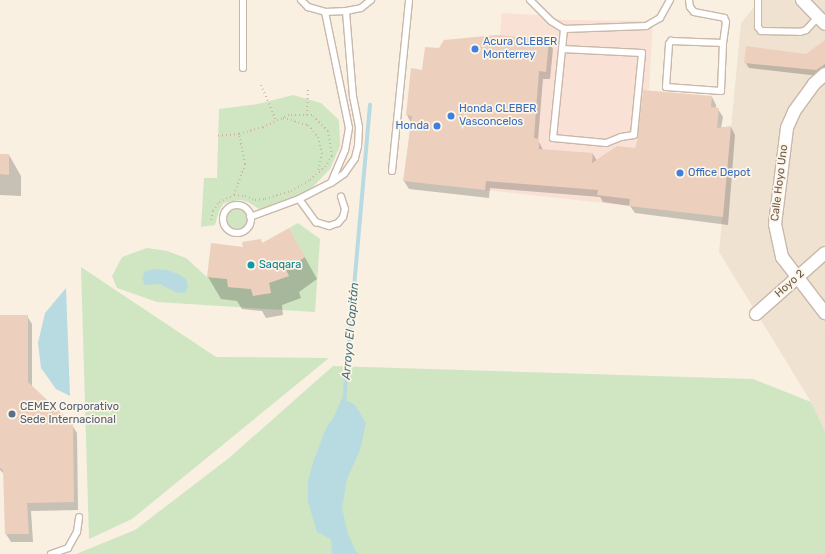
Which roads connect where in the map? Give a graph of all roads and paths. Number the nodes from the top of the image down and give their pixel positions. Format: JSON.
{"nodes":[{"id":1,"x":243,"y":0,"type":"edge"},
{"id":2,"x":301,"y":0,"type":"edge"},
{"id":3,"x":371,"y":0,"type":"edge"},
{"id":4,"x":409,"y":0,"type":"edge"},
{"id":5,"x":530,"y":0,"type":"edge"},
{"id":6,"x":670,"y":0,"type":"edge"},
{"id":7,"x":689,"y":0,"type":"edge"},
{"id":8,"x":758,"y":0,"type":"edge"},
{"id":9,"x":802,"y":0,"type":"edge"},
{"id":10,"x":346,"y":11,"type":"junction"},
{"id":11,"x":325,"y":12,"type":"junction"},
{"id":12,"x":821,"y":20,"type":"edge"},
{"id":13,"x":564,"y":29,"type":"junction"},
{"id":14,"x":723,"y":44,"type":"junction"},
{"id":15,"x":562,"y":49,"type":"junction"},
{"id":16,"x":243,"y":68,"type":"dead end"},
{"id":17,"x":825,"y":74,"type":"edge"},
{"id":18,"x":261,"y":85,"type":"dead end"},
{"id":19,"x":308,"y":89,"type":"dead end"},
{"id":20,"x":307,"y":115,"type":"junction"},
{"id":21,"x":282,"y":117,"type":"junction"},
{"id":22,"x":276,"y":121,"type":"junction"},
{"id":23,"x":239,"y":134,"type":"junction"},
{"id":24,"x":218,"y":136,"type":"dead end"},
{"id":25,"x":392,"y":171,"type":"dead end"},
{"id":26,"x":318,"y":173,"type":"junction"},
{"id":27,"x":331,"y":183,"type":"junction"},
{"id":28,"x":234,"y":196,"type":"junction"},
{"id":29,"x":341,"y":197,"type":"dead end"},
{"id":30,"x":299,"y":199,"type":"junction"},
{"id":31,"x":250,"y":217,"type":"junction"},
{"id":32,"x":211,"y":220,"type":"dead end"},
{"id":33,"x":825,"y":253,"type":"edge"},
{"id":34,"x":797,"y":277,"type":"junction"},
{"id":35,"x":825,"y":313,"type":"edge"},
{"id":36,"x":756,"y":314,"type":"dead end"},
{"id":37,"x":79,"y":517,"type":"dead end"},
{"id":38,"x":51,"y":554,"type":"edge"}],
"edges":[{"from":1,"to":16,"type":"lane"},
{"from":2,"to":11,"type":"lane"},
{"from":3,"to":10,"type":"lane"},
{"from":4,"to":25,"type":"lane"},
{"from":5,"to":13,"type":"lane"},
{"from":6,"to":13,"type":"lane"},
{"from":7,"to":14,"type":"lane"},
{"from":8,"to":12,"type":"lane"},
{"from":9,"to":12,"type":"street"},
{"from":10,"to":11,"type":"lane"},
{"from":10,"to":27,"type":"lane"},
{"from":11,"to":27,"type":"lane"},
{"from":13,"to":15,"type":"lane"},
{"from":14,"to":14,"type":"lane"},
{"from":15,"to":15,"type":"lane"},
{"from":17,"to":34,"type":"street","name":"Calle Hoyo Uno"},
{"from":18,"to":22,"type":"path"},
{"from":19,"to":20,"type":"path"},
{"from":20,"to":21,"type":"path"},
{"from":20,"to":26,"type":"path"},
{"from":21,"to":22,"type":"path"},
{"from":21,"to":26,"type":"path"},
{"from":22,"to":23,"type":"path"},
{"from":23,"to":24,"type":"path"},
{"from":23,"to":28,"type":"path"},
{"from":26,"to":28,"type":"path"},
{"from":27,"to":30,"type":"lane"},
{"from":28,"to":32,"type":"path"},
{"from":29,"to":30,"type":"lane"},
{"from":30,"to":31,"type":"lane"},
{"from":31,"to":31,"type":"lane"},
{"from":33,"to":34,"type":"street","name":"Hoyo 2"},
{"from":34,"to":35,"type":"street","name":"Calle Hoyo Uno"},
{"from":34,"to":36,"type":"street","name":"Hoyo 2"},
{"from":37,"to":38,"type":"lane"}]}
